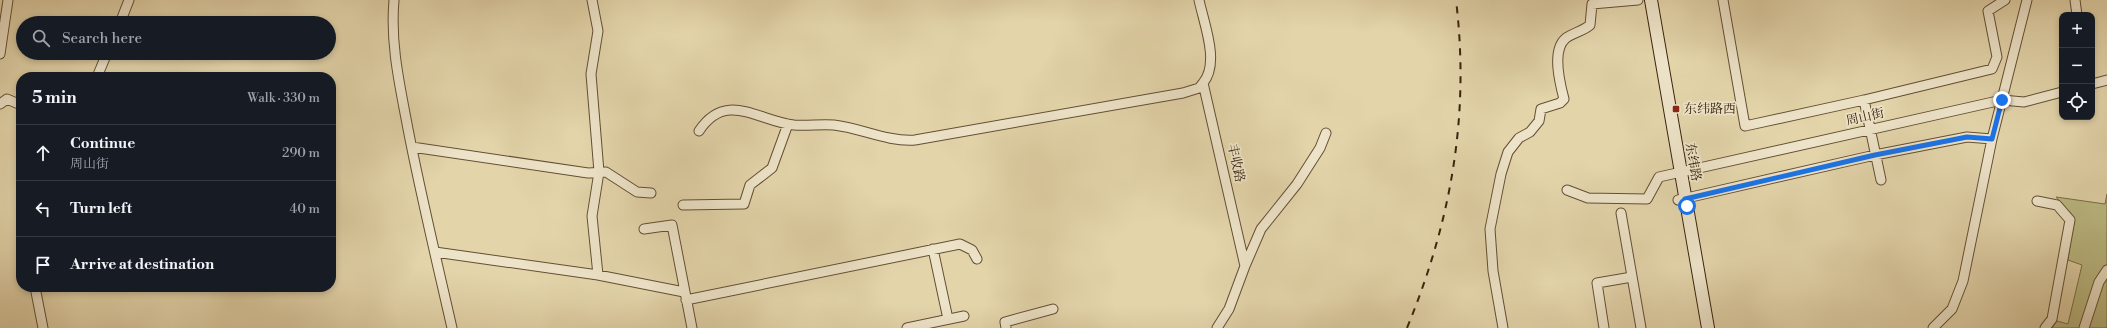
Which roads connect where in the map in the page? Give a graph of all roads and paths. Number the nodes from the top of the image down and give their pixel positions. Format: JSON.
{"nodes":[{"id":1,"x":8,"y":0,"type":"edge"},
{"id":2,"x":130,"y":0,"type":"edge"},
{"id":3,"x":394,"y":0,"type":"edge"},
{"id":4,"x":592,"y":0,"type":"edge"},
{"id":5,"x":1199,"y":0,"type":"edge"},
{"id":6,"x":1638,"y":0,"type":"edge"},
{"id":7,"x":1644,"y":0,"type":"edge"},
{"id":8,"x":1651,"y":0,"type":"edge"},
{"id":9,"x":1723,"y":0,"type":"edge"},
{"id":10,"x":2005,"y":0,"type":"edge"},
{"id":11,"x":2027,"y":0,"type":"edge"},
{"id":12,"x":2075,"y":0,"type":"edge"},
{"id":13,"x":2077,"y":12,"type":"edge"},
{"id":14,"x":123,"y":16,"type":"edge"},
{"id":15,"x":0,"y":54,"type":"edge"},
{"id":16,"x":104,"y":60,"type":"edge"},
{"id":17,"x":99,"y":72,"type":"edge"},
{"id":18,"x":2107,"y":80,"type":"edge"},
{"id":19,"x":1204,"y":83,"type":"junction"},
{"id":20,"x":2095,"y":83,"type":"edge"},
{"id":21,"x":2059,"y":93,"type":"edge"},
{"id":22,"x":1864,"y":100,"type":"junction"},
{"id":23,"x":2002,"y":100,"type":"junction"},
{"id":24,"x":16,"y":103,"type":"edge"},
{"id":25,"x":0,"y":104,"type":"edge"},
{"id":26,"x":788,"y":124,"type":"junction"},
{"id":27,"x":1870,"y":129,"type":"junction"},
{"id":28,"x":699,"y":131,"type":"dead end"},
{"id":29,"x":1326,"y":133,"type":"dead end"},
{"id":30,"x":1992,"y":139,"type":"junction"},
{"id":31,"x":412,"y":147,"type":"junction"},
{"id":32,"x":1875,"y":155,"type":"junction"},
{"id":33,"x":599,"y":172,"type":"junction"},
{"id":34,"x":1677,"y":173,"type":"junction"},
{"id":35,"x":1880,"y":180,"type":"dead end"},
{"id":36,"x":1567,"y":190,"type":"dead end"},
{"id":37,"x":652,"y":193,"type":"dead end"},
{"id":38,"x":1682,"y":200,"type":"junction"},
{"id":39,"x":2037,"y":202,"type":"dead end"},
{"id":40,"x":683,"y":205,"type":"dead end"},
{"id":41,"x":1621,"y":213,"type":"dead end"},
{"id":42,"x":644,"y":229,"type":"dead end"},
{"id":43,"x":933,"y":249,"type":"junction"},
{"id":44,"x":435,"y":252,"type":"junction"},
{"id":45,"x":977,"y":259,"type":"dead end"},
{"id":46,"x":1245,"y":266,"type":"junction"},
{"id":47,"x":2107,"y":270,"type":"edge"},
{"id":48,"x":598,"y":275,"type":"junction"},
{"id":49,"x":1632,"y":277,"type":"junction"},
{"id":50,"x":36,"y":292,"type":"edge"},
{"id":51,"x":685,"y":296,"type":"junction"},
{"id":52,"x":1053,"y":309,"type":"dead end"},
{"id":53,"x":964,"y":316,"type":"dead end"},
{"id":54,"x":948,"y":319,"type":"junction"},
{"id":55,"x":43,"y":328,"type":"edge"},
{"id":56,"x":452,"y":328,"type":"edge"},
{"id":57,"x":692,"y":328,"type":"edge"},
{"id":58,"x":907,"y":328,"type":"edge"},
{"id":59,"x":1006,"y":328,"type":"edge"},
{"id":60,"x":1217,"y":328,"type":"edge"},
{"id":61,"x":1503,"y":328,"type":"edge"},
{"id":62,"x":1604,"y":328,"type":"edge"},
{"id":63,"x":1641,"y":328,"type":"edge"},
{"id":64,"x":1700,"y":328,"type":"edge"},
{"id":65,"x":1708,"y":328,"type":"edge"},
{"id":66,"x":1933,"y":328,"type":"edge"},
{"id":67,"x":2045,"y":328,"type":"edge"},
{"id":68,"x":2084,"y":328,"type":"edge"}],
"edges":[{"from":1,"to":15,"type":"street"},
{"from":2,"to":14,"type":"street"},
{"from":3,"to":31,"type":"street"},
{"from":4,"to":33,"type":"street"},
{"from":5,"to":19,"type":"street"},
{"from":6,"to":61,"type":"street"},
{"from":7,"to":34,"type":"main road","name":"东纬路"},
{"from":8,"to":34,"type":"main road","name":"东纬路"},
{"from":9,"to":22,"type":"street"},
{"from":10,"to":22,"type":"street"},
{"from":11,"to":23,"type":"street"},
{"from":12,"to":13,"type":"street"},
{"from":16,"to":17,"type":"street"},
{"from":18,"to":20,"type":"street"},
{"from":19,"to":26,"type":"street"},
{"from":19,"to":46,"type":"street","name":"丰收路"},
{"from":21,"to":23,"type":"street","name":"周山街"},
{"from":22,"to":27,"type":"street"},
{"from":23,"to":27,"type":"street","name":"周山街"},
{"from":23,"to":30,"type":"street"},
{"from":24,"to":25,"type":"street"},
{"from":26,"to":28,"type":"street"},
{"from":26,"to":40,"type":"street"},
{"from":27,"to":32,"type":"street"},
{"from":27,"to":34,"type":"street","name":"周山街"},
{"from":29,"to":46,"type":"street"},
{"from":30,"to":32,"type":"street"},
{"from":30,"to":66,"type":"street"},
{"from":31,"to":33,"type":"street"},
{"from":31,"to":44,"type":"street"},
{"from":32,"to":35,"type":"street"},
{"from":32,"to":38,"type":"street"},
{"from":33,"to":37,"type":"street"},
{"from":33,"to":48,"type":"street"},
{"from":34,"to":36,"type":"street","name":"周山街"},
{"from":34,"to":38,"type":"main road","name":"东纬路"},
{"from":38,"to":64,"type":"main road","name":"东纬路"},
{"from":38,"to":65,"type":"main road","name":"东纬路"},
{"from":39,"to":67,"type":"street"},
{"from":41,"to":49,"type":"street"},
{"from":42,"to":51,"type":"street"},
{"from":43,"to":45,"type":"street"},
{"from":43,"to":51,"type":"street"},
{"from":43,"to":54,"type":"street"},
{"from":44,"to":48,"type":"street"},
{"from":44,"to":56,"type":"street"},
{"from":46,"to":60,"type":"street"},
{"from":47,"to":68,"type":"street"},
{"from":48,"to":51,"type":"street"},
{"from":49,"to":62,"type":"street"},
{"from":49,"to":63,"type":"street"},
{"from":50,"to":55,"type":"street"},
{"from":51,"to":57,"type":"street"},
{"from":52,"to":59,"type":"street"},
{"from":53,"to":54,"type":"street"},
{"from":54,"to":58,"type":"street"}]}
